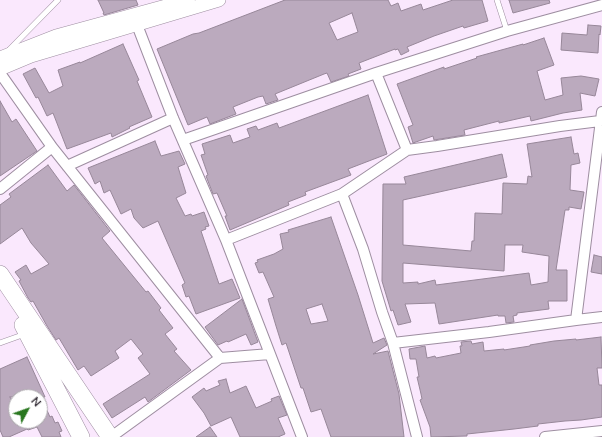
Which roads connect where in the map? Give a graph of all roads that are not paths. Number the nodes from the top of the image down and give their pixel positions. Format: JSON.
{"nodes":[{"id":1,"x":58,"y":0,"type":"edge"},
{"id":2,"x":188,"y":0,"type":"edge"},
{"id":3,"x":219,"y":0,"type":"edge"},
{"id":4,"x":497,"y":0,"type":"edge"},
{"id":5,"x":602,"y":5,"type":"edge"},
{"id":6,"x":135,"y":20,"type":"junction"},
{"id":7,"x":507,"y":31,"type":"junction"},
{"id":8,"x":2,"y":57,"type":"edge"},
{"id":9,"x":0,"y":69,"type":"edge"},
{"id":10,"x":0,"y":73,"type":"edge"},
{"id":11,"x":376,"y":73,"type":"junction"},
{"id":12,"x":601,"y":117,"type":"edge"},
{"id":13,"x":173,"y":118,"type":"junction"},
{"id":14,"x":183,"y":140,"type":"junction"},
{"id":15,"x":52,"y":147,"type":"junction"},
{"id":16,"x":407,"y":150,"type":"junction"},
{"id":17,"x":67,"y":166,"type":"junction"},
{"id":18,"x":0,"y":189,"type":"edge"},
{"id":19,"x":342,"y":194,"type":"junction"},
{"id":20,"x":226,"y":240,"type":"junction"},
{"id":21,"x":0,"y":274,"type":"edge"},
{"id":22,"x":0,"y":290,"type":"edge"},
{"id":23,"x":602,"y":317,"type":"edge"},
{"id":24,"x":576,"y":320,"type":"junction"},
{"id":25,"x":27,"y":333,"type":"junction"},
{"id":26,"x":393,"y":342,"type":"junction"},
{"id":27,"x":0,"y":343,"type":"edge"},
{"id":28,"x":270,"y":354,"type":"junction"},
{"id":29,"x":220,"y":358,"type":"junction"},
{"id":30,"x":602,"y":431,"type":"edge"},
{"id":31,"x":81,"y":437,"type":"edge"},
{"id":32,"x":111,"y":437,"type":"edge"},
{"id":33,"x":302,"y":437,"type":"edge"},
{"id":34,"x":418,"y":437,"type":"edge"},
{"id":35,"x":545,"y":437,"type":"edge"}],
"edges":[{"from":1,"to":8,"type":"lane"},
{"from":2,"to":6,"type":"street"},
{"from":3,"to":6,"type":"street"},
{"from":4,"to":7,"type":"lane"},
{"from":5,"to":7,"type":"street"},
{"from":6,"to":8,"type":"street"},
{"from":6,"to":9,"type":"street"},
{"from":6,"to":13,"type":"street"},
{"from":7,"to":11,"type":"street"},
{"from":10,"to":15,"type":"street"},
{"from":11,"to":14,"type":"street"},
{"from":11,"to":16,"type":"street"},
{"from":12,"to":16,"type":"street"},
{"from":12,"to":24,"type":"street"},
{"from":13,"to":14,"type":"street"},
{"from":13,"to":17,"type":"street"},
{"from":14,"to":20,"type":"street"},
{"from":15,"to":17,"type":"street"},
{"from":15,"to":18,"type":"street"},
{"from":16,"to":19,"type":"street"},
{"from":17,"to":29,"type":"street"},
{"from":19,"to":20,"type":"street"},
{"from":19,"to":26,"type":"street"},
{"from":20,"to":28,"type":"street"},
{"from":21,"to":32,"type":"main road"},
{"from":22,"to":25,"type":"main road"},
{"from":23,"to":24,"type":"street"},
{"from":24,"to":26,"type":"street"},
{"from":25,"to":27,"type":"lane"},
{"from":25,"to":31,"type":"main road"},
{"from":26,"to":34,"type":"street"},
{"from":28,"to":29,"type":"street"},
{"from":28,"to":33,"type":"street"},
{"from":29,"to":32,"type":"street"},
{"from":30,"to":35,"type":"street"}]}
